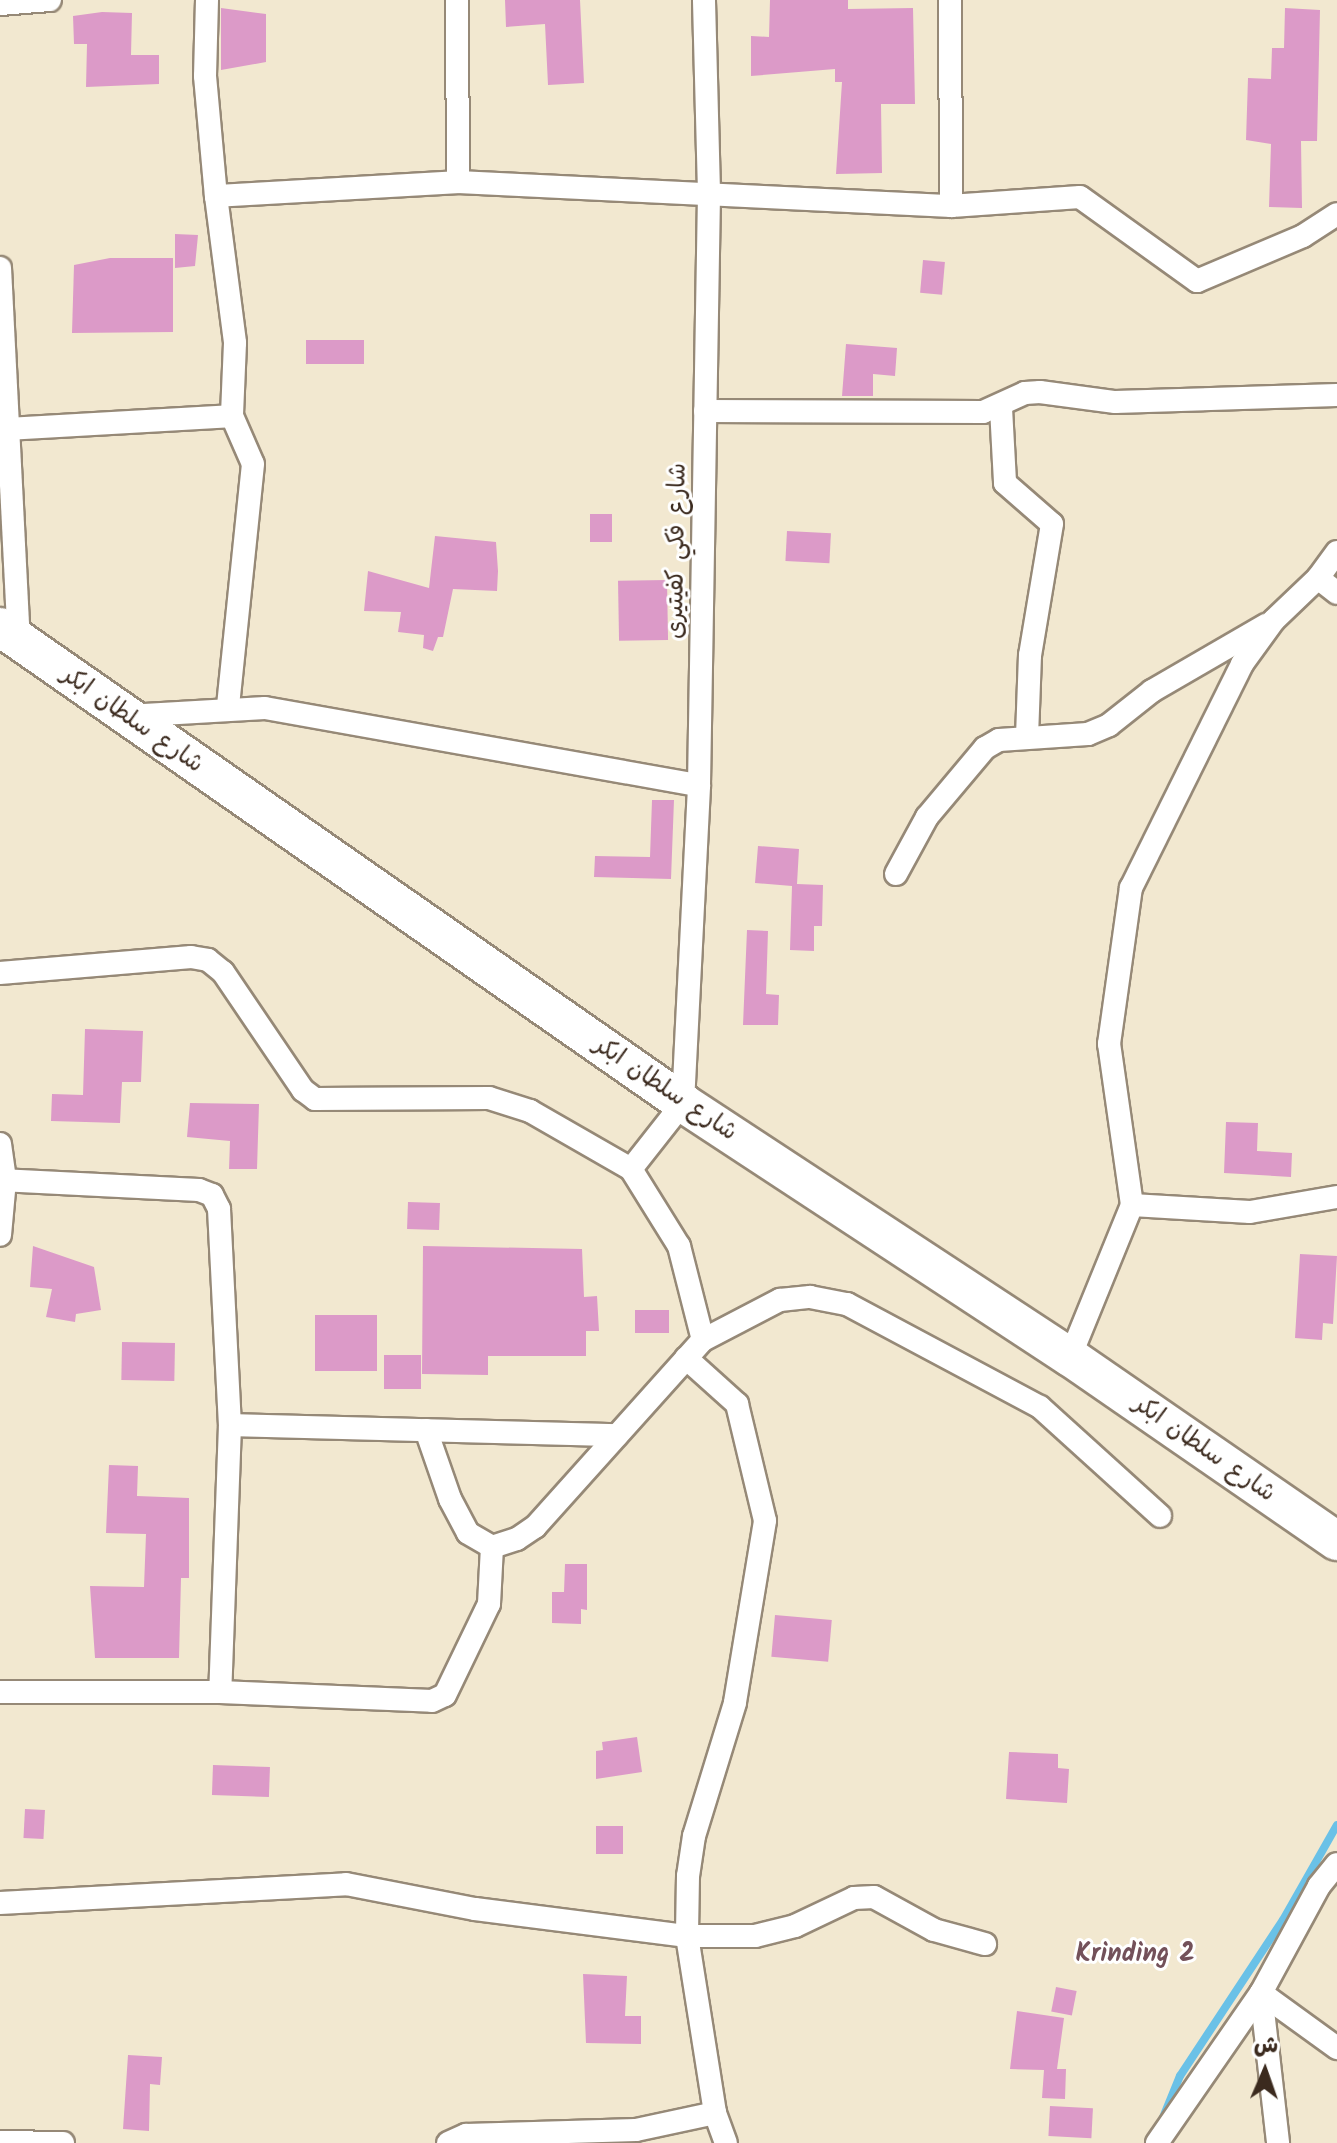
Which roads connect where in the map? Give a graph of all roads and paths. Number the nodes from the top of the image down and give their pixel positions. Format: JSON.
{"nodes":[{"id":1,"x":50,"y":0,"type":"edge"},
{"id":2,"x":207,"y":0,"type":"edge"},
{"id":3,"x":457,"y":0,"type":"edge"},
{"id":4,"x":704,"y":0,"type":"edge"},
{"id":5,"x":950,"y":0,"type":"edge"},
{"id":6,"x":0,"y":4,"type":"edge"},
{"id":7,"x":458,"y":182,"type":"junction"},
{"id":8,"x":709,"y":192,"type":"junction"},
{"id":9,"x":216,"y":196,"type":"junction"},
{"id":10,"x":951,"y":206,"type":"junction"},
{"id":11,"x":1337,"y":214,"type":"edge"},
{"id":12,"x":0,"y":268,"type":"edge"},
{"id":13,"x":1337,"y":395,"type":"edge"},
{"id":14,"x":1001,"y":408,"type":"junction"},
{"id":15,"x":705,"y":411,"type":"junction"},
{"id":16,"x":232,"y":416,"type":"junction"},
{"id":17,"x":8,"y":429,"type":"junction"},
{"id":18,"x":1337,"y":552,"type":"edge"},
{"id":19,"x":1318,"y":578,"type":"junction"},
{"id":20,"x":1337,"y":593,"type":"edge"},
{"id":21,"x":1274,"y":620,"type":"junction"},
{"id":22,"x":10,"y":634,"type":"edge"},
{"id":23,"x":228,"y":707,"type":"junction"},
{"id":24,"x":126,"y":716,"type":"junction"},
{"id":25,"x":1027,"y":738,"type":"junction"},
{"id":26,"x":699,"y":785,"type":"junction"},
{"id":27,"x":896,"y":874,"type":"dead end"},
{"id":28,"x":0,"y":973,"type":"edge"},
{"id":29,"x":683,"y":1103,"type":"junction"},
{"id":30,"x":0,"y":1144,"type":"edge"},
{"id":31,"x":631,"y":1169,"type":"junction"},
{"id":32,"x":2,"y":1180,"type":"edge"},
{"id":33,"x":1337,"y":1197,"type":"edge"},
{"id":34,"x":1132,"y":1205,"type":"junction"},
{"id":35,"x":0,"y":1235,"type":"edge"},
{"id":36,"x":703,"y":1340,"type":"junction"},
{"id":37,"x":1070,"y":1357,"type":"junction"},
{"id":38,"x":686,"y":1358,"type":"junction"},
{"id":39,"x":230,"y":1425,"type":"junction"},
{"id":40,"x":426,"y":1430,"type":"junction"},
{"id":41,"x":617,"y":1435,"type":"junction"},
{"id":42,"x":1160,"y":1516,"type":"dead end"},
{"id":43,"x":1337,"y":1541,"type":"edge"},
{"id":44,"x":492,"y":1547,"type":"junction"},
{"id":45,"x":0,"y":1692,"type":"edge"},
{"id":46,"x":220,"y":1692,"type":"junction"},
{"id":47,"x":1337,"y":1864,"type":"edge"},
{"id":48,"x":0,"y":1903,"type":"edge"},
{"id":49,"x":687,"y":1936,"type":"junction"},
{"id":50,"x":985,"y":1944,"type":"dead end"},
{"id":51,"x":1261,"y":1993,"type":"junction"},
{"id":52,"x":1337,"y":2048,"type":"edge"},
{"id":53,"x":715,"y":2113,"type":"junction"},
{"id":54,"x":0,"y":2142,"type":"edge"},
{"id":55,"x":63,"y":2143,"type":"edge"},
{"id":56,"x":448,"y":2143,"type":"edge"},
{"id":57,"x":726,"y":2143,"type":"edge"},
{"id":58,"x":1157,"y":2143,"type":"edge"},
{"id":59,"x":1278,"y":2143,"type":"edge"}],
"edges":[{"from":1,"to":6,"type":"street"},
{"from":2,"to":9,"type":"street"},
{"from":3,"to":7,"type":"street"},
{"from":4,"to":8,"type":"street","name":"شارع فكي كفيتيرى"},
{"from":5,"to":10,"type":"street"},
{"from":7,"to":8,"type":"street"},
{"from":7,"to":9,"type":"street"},
{"from":8,"to":10,"type":"street"},
{"from":8,"to":15,"type":"street","name":"شارع فكي كفيتيرى"},
{"from":9,"to":16,"type":"street"},
{"from":10,"to":11,"type":"street"},
{"from":12,"to":17,"type":"street"},
{"from":13,"to":14,"type":"street"},
{"from":14,"to":15,"type":"street"},
{"from":14,"to":25,"type":"street"},
{"from":15,"to":26,"type":"street","name":"شارع فكي كفيتيرى"},
{"from":16,"to":17,"type":"street"},
{"from":16,"to":23,"type":"street"},
{"from":17,"to":22,"type":"street"},
{"from":18,"to":19,"type":"street"},
{"from":19,"to":20,"type":"street"},
{"from":19,"to":21,"type":"street"},
{"from":21,"to":25,"type":"street"},
{"from":21,"to":34,"type":"street"},
{"from":22,"to":24,"type":"highway","name":"شارع سلطان ابكر"},
{"from":23,"to":24,"type":"street"},
{"from":23,"to":26,"type":"street"},
{"from":24,"to":29,"type":"highway","name":"شارع سلطان ابكر"},
{"from":25,"to":27,"type":"street"},
{"from":26,"to":29,"type":"street","name":"شارع فكي كفيتيرى"},
{"from":28,"to":31,"type":"street"},
{"from":29,"to":31,"type":"street"},
{"from":29,"to":37,"type":"highway","name":"شارع سلطان ابكر"},
{"from":30,"to":32,"type":"street"},
{"from":31,"to":36,"type":"street"},
{"from":32,"to":35,"type":"street"},
{"from":32,"to":39,"type":"street"},
{"from":33,"to":34,"type":"street"},
{"from":34,"to":37,"type":"street"},
{"from":36,"to":38,"type":"street"},
{"from":36,"to":42,"type":"street"},
{"from":37,"to":43,"type":"highway","name":"شارع سلطان ابكر"},
{"from":38,"to":41,"type":"street"},
{"from":38,"to":49,"type":"street"},
{"from":39,"to":40,"type":"street"},
{"from":39,"to":46,"type":"street"},
{"from":40,"to":41,"type":"street"},
{"from":40,"to":44,"type":"street"},
{"from":41,"to":44,"type":"street"},
{"from":44,"to":46,"type":"street"},
{"from":45,"to":46,"type":"street"},
{"from":47,"to":51,"type":"street"},
{"from":48,"to":49,"type":"street"},
{"from":49,"to":50,"type":"street"},
{"from":49,"to":53,"type":"street"},
{"from":51,"to":52,"type":"street"},
{"from":51,"to":58,"type":"street"},
{"from":51,"to":59,"type":"street"},
{"from":53,"to":56,"type":"street"},
{"from":53,"to":57,"type":"street"},
{"from":54,"to":55,"type":"street"}]}
